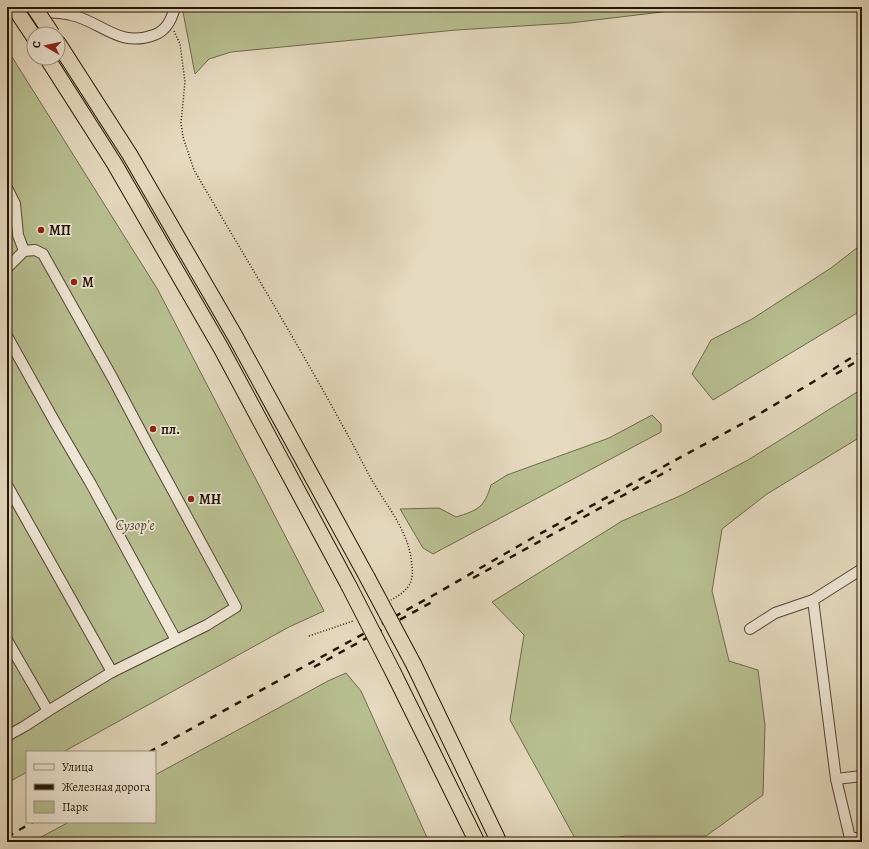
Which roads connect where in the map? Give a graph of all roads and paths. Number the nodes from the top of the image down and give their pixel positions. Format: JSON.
{"nodes":[{"id":1,"x":14,"y":7,"type":"edge"},
{"id":2,"x":34,"y":7,"type":"edge"},
{"id":3,"x":175,"y":7,"type":"edge"},
{"id":4,"x":7,"y":14,"type":"edge"},
{"id":5,"x":168,"y":24,"type":"junction"},
{"id":6,"x":27,"y":26,"type":"edge"},
{"id":7,"x":47,"y":26,"type":"edge"},
{"id":8,"x":66,"y":55,"type":"edge"},
{"id":9,"x":52,"y":66,"type":"edge"},
{"id":10,"x":7,"y":188,"type":"edge"},
{"id":11,"x":24,"y":251,"type":"junction"},
{"id":12,"x":7,"y":268,"type":"edge"},
{"id":13,"x":7,"y":336,"type":"edge"},
{"id":14,"x":7,"y":484,"type":"edge"},
{"id":15,"x":862,"y":569,"type":"edge"},
{"id":16,"x":813,"y":600,"type":"junction"},
{"id":17,"x":388,"y":601,"type":"dead end"},
{"id":18,"x":358,"y":618,"type":"dead end"},
{"id":19,"x":750,"y":629,"type":"dead end"},
{"id":20,"x":309,"y":636,"type":"dead end"},
{"id":21,"x":7,"y":640,"type":"edge"},
{"id":22,"x":176,"y":640,"type":"junction"},
{"id":23,"x":112,"y":672,"type":"junction"},
{"id":24,"x":48,"y":711,"type":"junction"},
{"id":25,"x":7,"y":736,"type":"edge"},
{"id":26,"x":862,"y":776,"type":"edge"},
{"id":27,"x":836,"y":779,"type":"junction"},
{"id":28,"x":862,"y":838,"type":"edge"},
{"id":29,"x":477,"y":842,"type":"edge"},
{"id":30,"x":499,"y":842,"type":"edge"}],
"edges":[{"from":1,"to":6,"type":"highway","bridge":true},
{"from":2,"to":7,"type":"highway","bridge":true},
{"from":3,"to":5,"type":"street"},
{"from":4,"to":5,"type":"street"},
{"from":5,"to":17,"type":"path"},
{"from":8,"to":30,"type":"highway","bridge":true},
{"from":9,"to":29,"type":"highway","bridge":true},
{"from":10,"to":11,"type":"street"},
{"from":11,"to":12,"type":"street"},
{"from":11,"to":22,"type":"street"},
{"from":13,"to":22,"type":"street"},
{"from":14,"to":23,"type":"street"},
{"from":15,"to":16,"type":"street"},
{"from":16,"to":19,"type":"street"},
{"from":16,"to":27,"type":"street"},
{"from":18,"to":20,"type":"path"},
{"from":21,"to":24,"type":"street"},
{"from":22,"to":23,"type":"street"},
{"from":23,"to":24,"type":"street"},
{"from":24,"to":25,"type":"street"},
{"from":26,"to":27,"type":"street"},
{"from":27,"to":28,"type":"street"}]}
